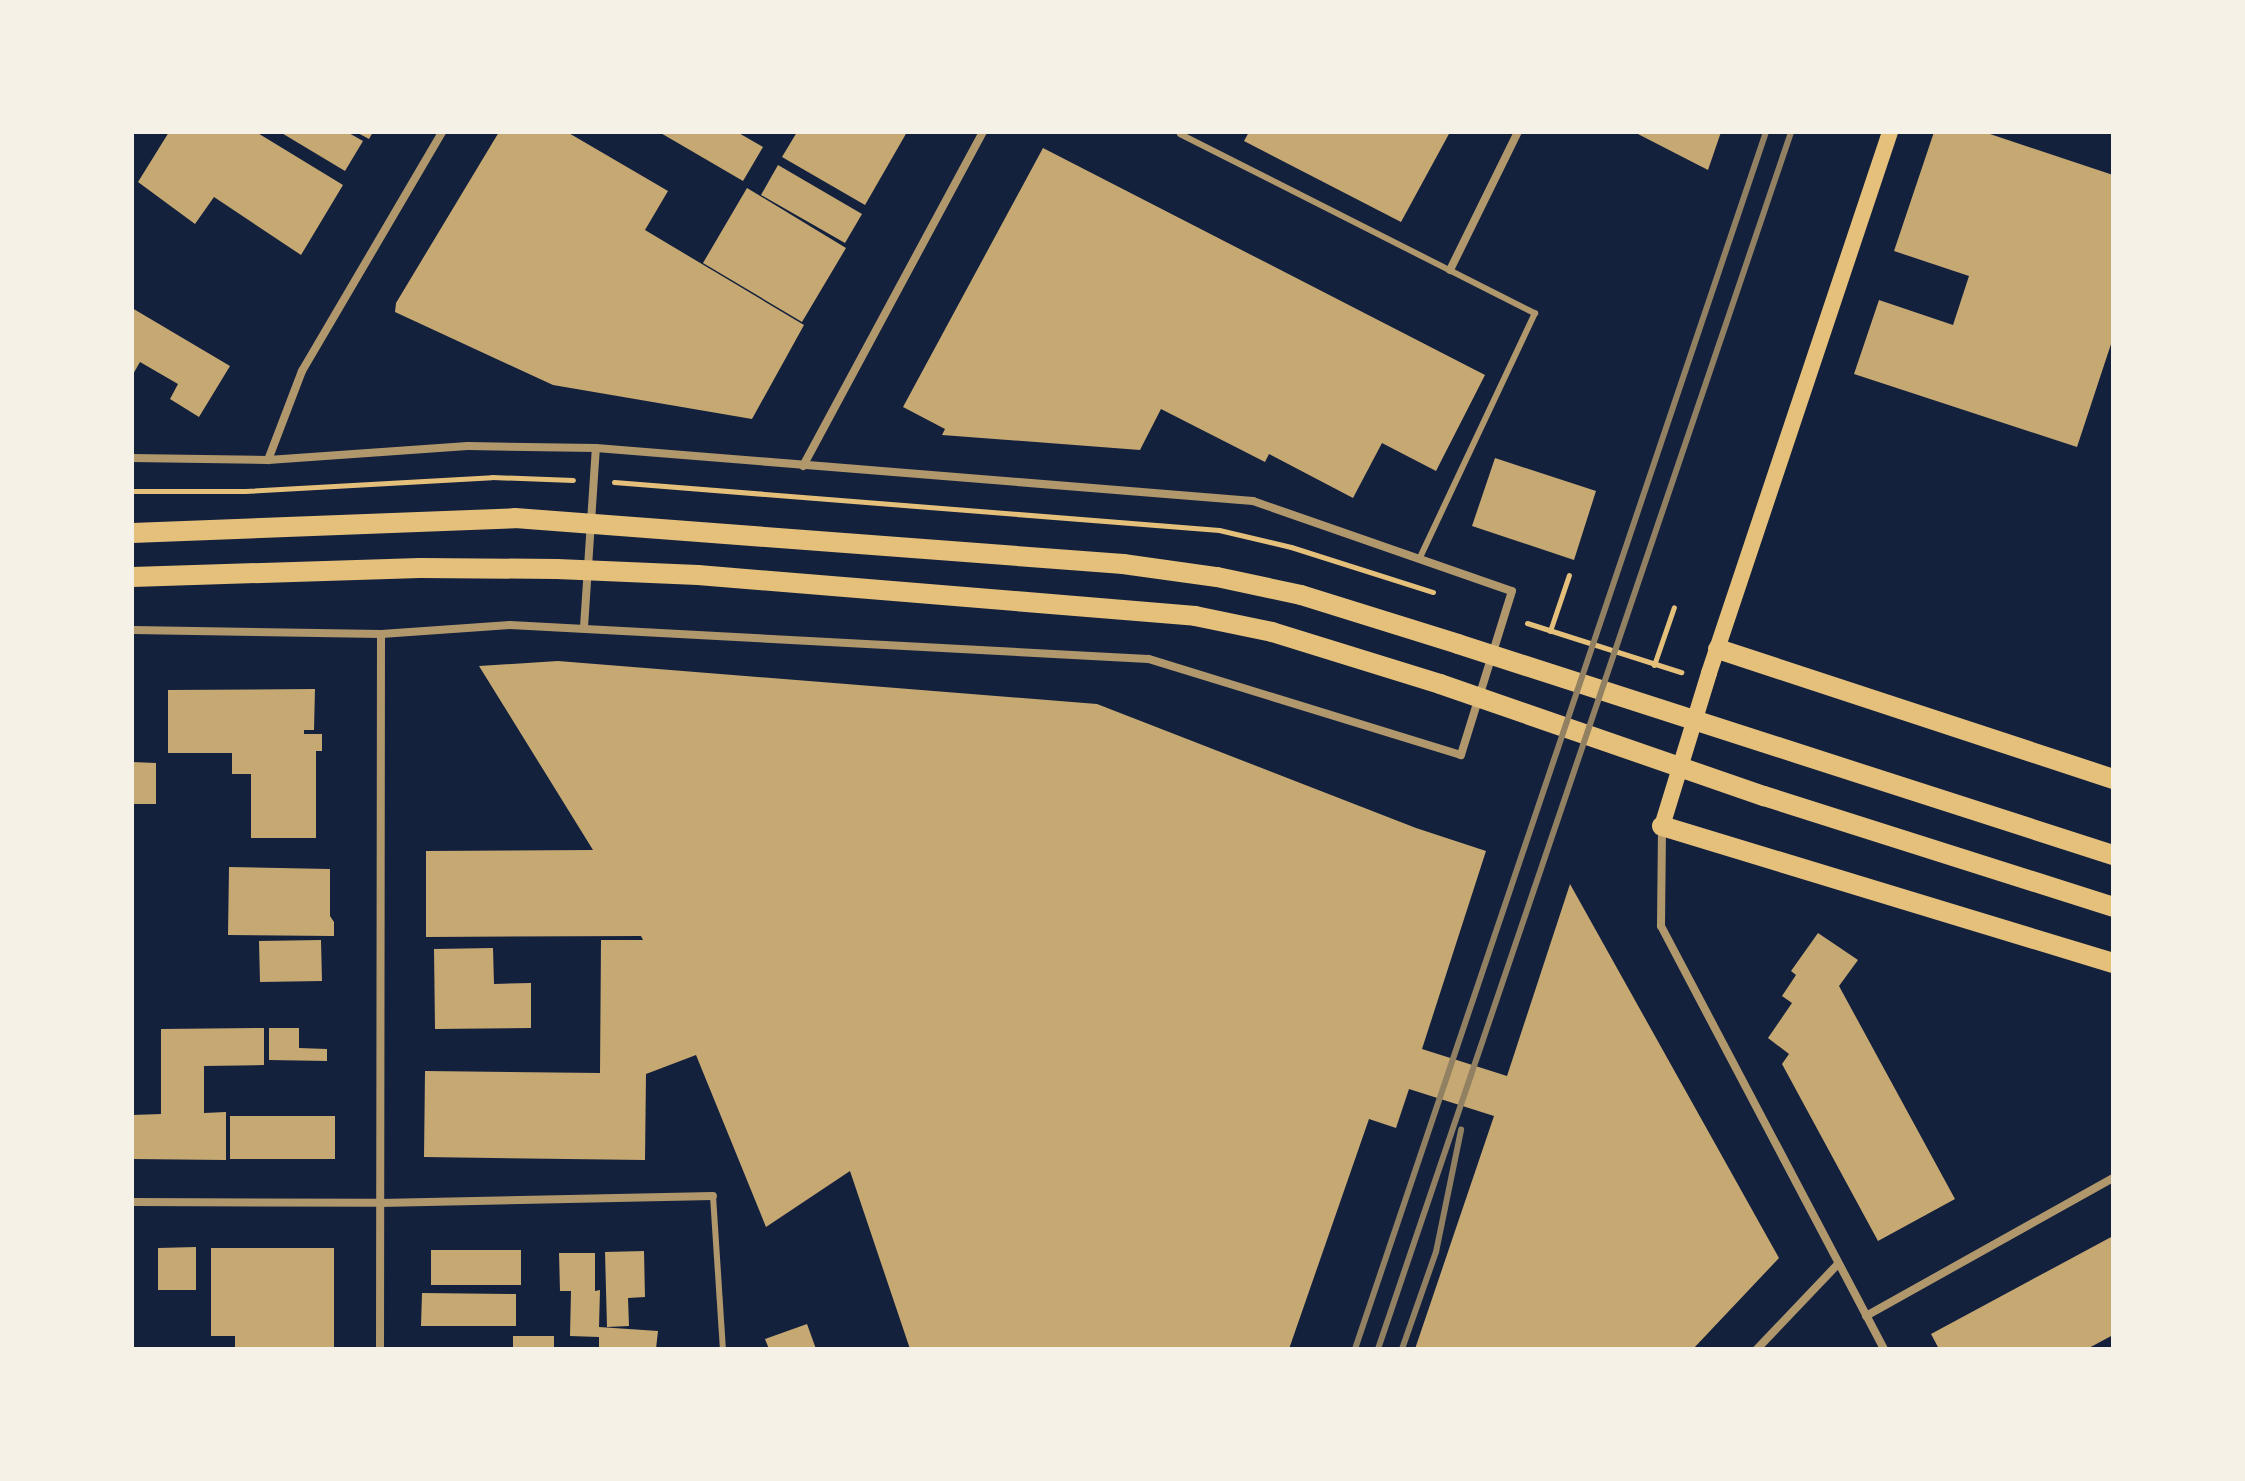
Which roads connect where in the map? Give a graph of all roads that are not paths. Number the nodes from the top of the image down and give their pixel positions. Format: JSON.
{"nodes":[{"id":1,"x":442,"y":132,"type":"edge"},
{"id":2,"x":983,"y":132,"type":"edge"},
{"id":3,"x":1518,"y":132,"type":"edge"},
{"id":4,"x":1890,"y":132,"type":"edge"},
{"id":5,"x":1180,"y":134,"type":"edge"},
{"id":6,"x":1450,"y":270,"type":"junction"},
{"id":7,"x":596,"y":448,"type":"junction"},
{"id":8,"x":132,"y":458,"type":"edge"},
{"id":9,"x":268,"y":460,"type":"junction"},
{"id":10,"x":803,"y":466,"type":"junction"},
{"id":11,"x":132,"y":533,"type":"edge"},
{"id":12,"x":1419,"y":559,"type":"junction"},
{"id":13,"x":132,"y":577,"type":"edge"},
{"id":14,"x":584,"y":627,"type":"junction"},
{"id":15,"x":132,"y":630,"type":"edge"},
{"id":16,"x":381,"y":634,"type":"junction"},
{"id":17,"x":1718,"y":649,"type":"junction"},
{"id":18,"x":2113,"y":779,"type":"edge"},
{"id":19,"x":1662,"y":826,"type":"junction"},
{"id":20,"x":2113,"y":855,"type":"edge"},
{"id":21,"x":2113,"y":907,"type":"edge"},
{"id":22,"x":2113,"y":963,"type":"edge"},
{"id":23,"x":2113,"y":1178,"type":"edge"},
{"id":24,"x":713,"y":1196,"type":"joint"},
{"id":25,"x":132,"y":1202,"type":"edge"},
{"id":26,"x":380,"y":1203,"type":"junction"},
{"id":27,"x":1837,"y":1265,"type":"junction"},
{"id":28,"x":1866,"y":1316,"type":"junction"},
{"id":29,"x":380,"y":1349,"type":"edge"},
{"id":30,"x":723,"y":1349,"type":"edge"},
{"id":31,"x":1757,"y":1349,"type":"edge"},
{"id":32,"x":1884,"y":1349,"type":"edge"}],
"edges":[{"from":1,"to":9,"type":"street"},
{"from":2,"to":10,"type":"street"},
{"from":3,"to":6,"type":"street"},
{"from":4,"to":17,"type":"main road"},
{"from":5,"to":6,"type":"lane"},
{"from":6,"to":12,"type":"lane"},
{"from":7,"to":9,"type":"street"},
{"from":7,"to":10,"type":"street"},
{"from":7,"to":14,"type":"street"},
{"from":8,"to":9,"type":"street"},
{"from":10,"to":12,"type":"street"},
{"from":11,"to":20,"type":"main road"},
{"from":12,"to":14,"type":"street"},
{"from":13,"to":21,"type":"main road"},
{"from":14,"to":16,"type":"street"},
{"from":15,"to":16,"type":"street"},
{"from":16,"to":26,"type":"street"},
{"from":17,"to":18,"type":"main road"},
{"from":17,"to":19,"type":"main road"},
{"from":19,"to":22,"type":"main road"},
{"from":19,"to":27,"type":"street"},
{"from":23,"to":28,"type":"street"},
{"from":24,"to":26,"type":"street"},
{"from":24,"to":30,"type":"lane"},
{"from":25,"to":26,"type":"street"},
{"from":26,"to":29,"type":"street"},
{"from":27,"to":28,"type":"street"},
{"from":27,"to":31,"type":"street"},
{"from":28,"to":32,"type":"street"}]}
